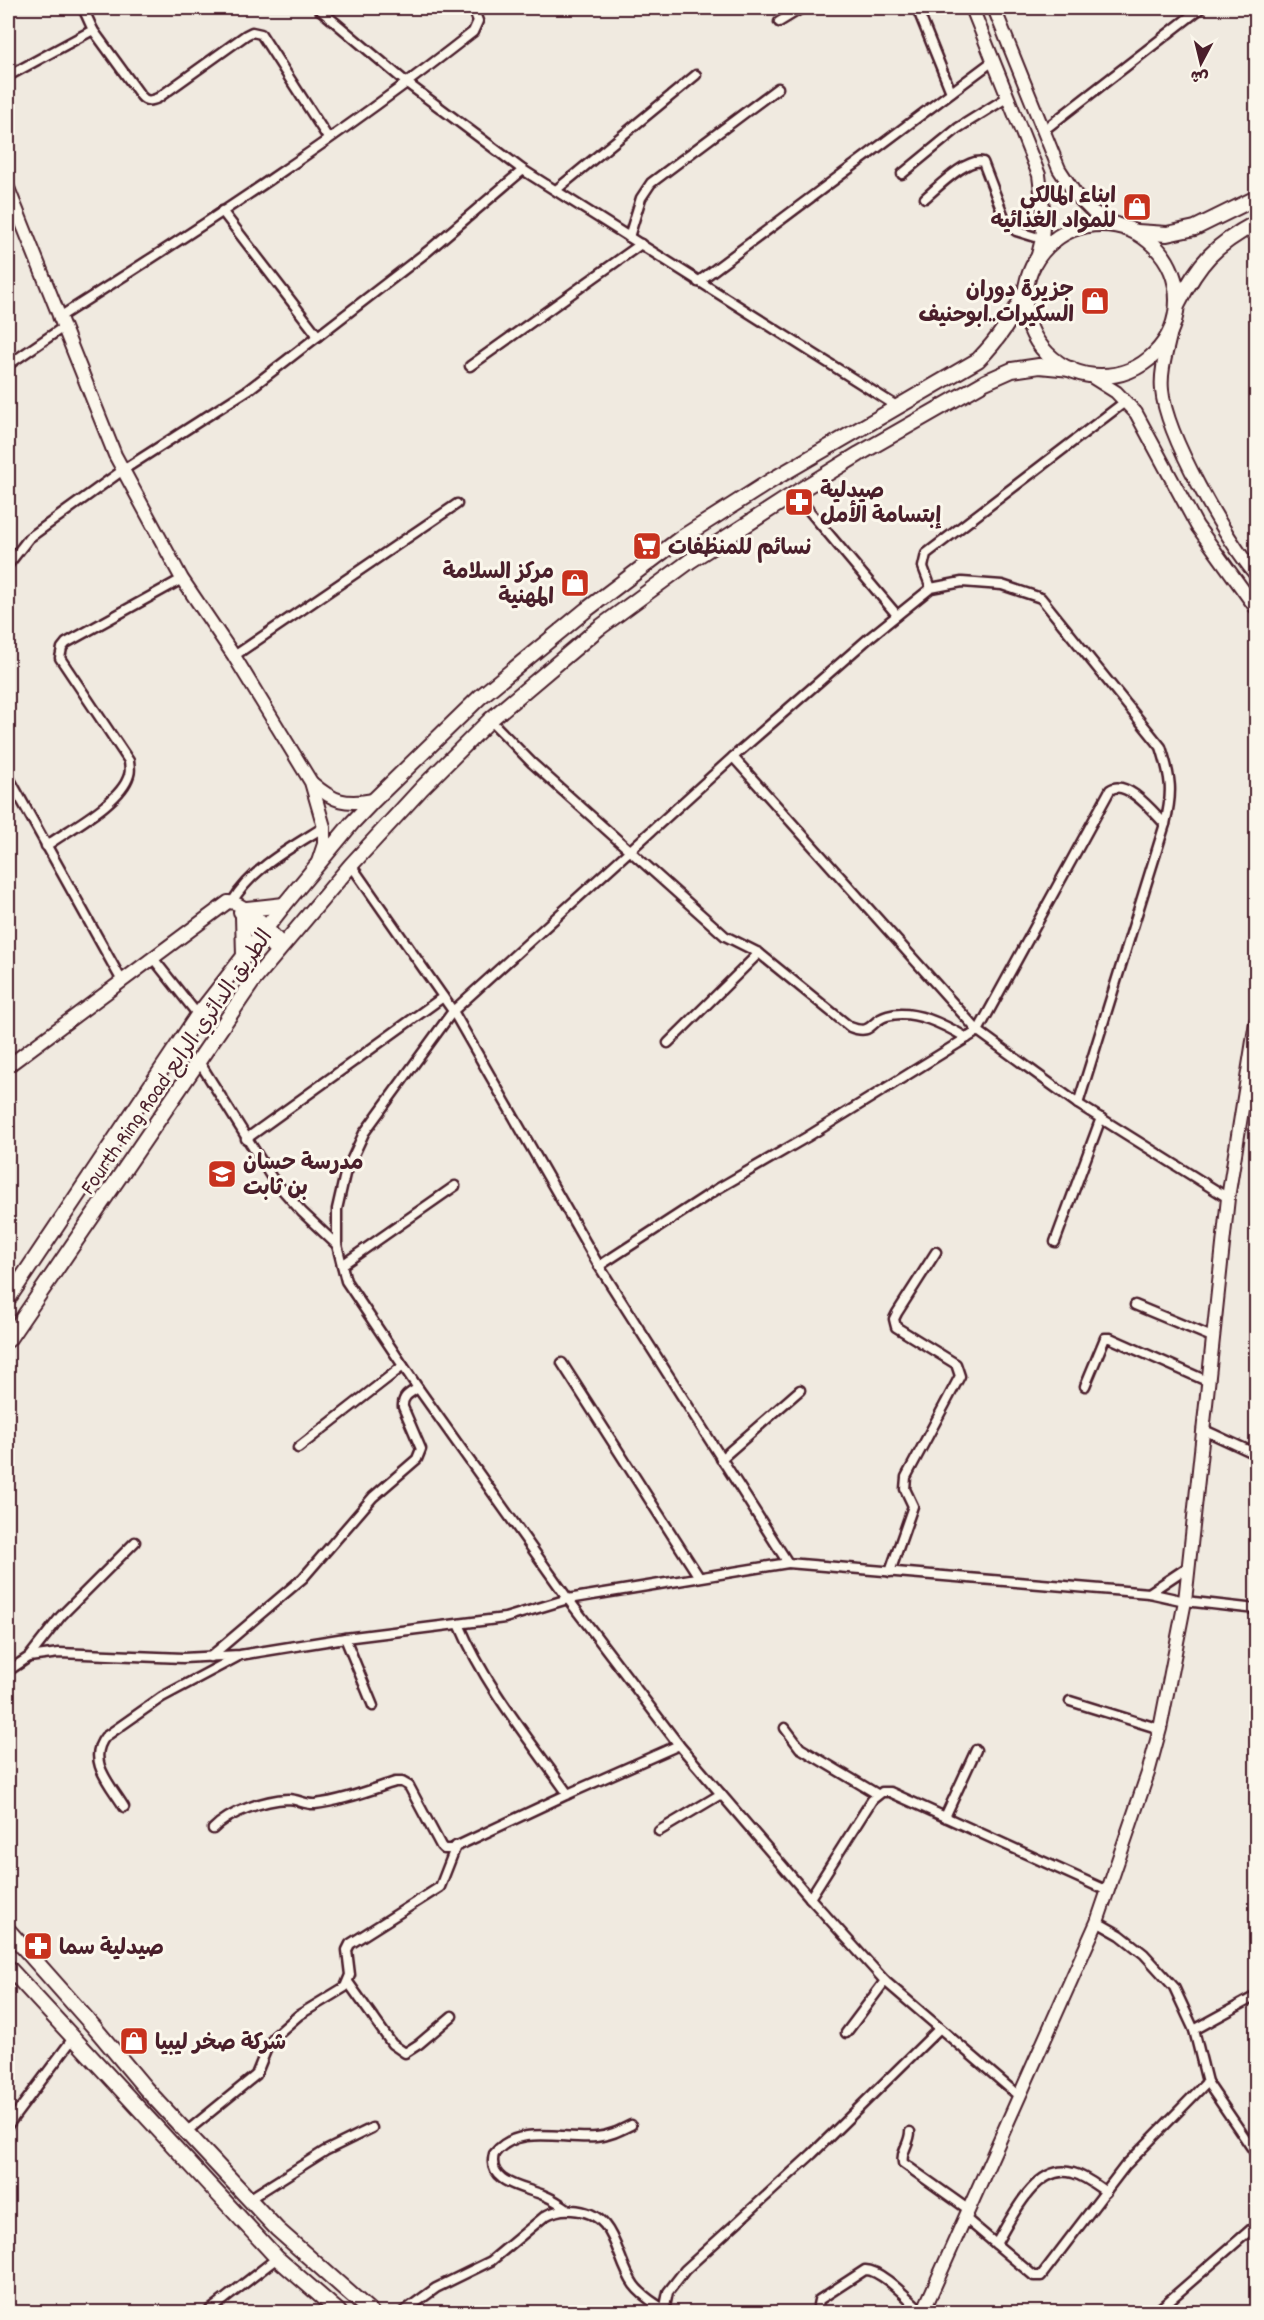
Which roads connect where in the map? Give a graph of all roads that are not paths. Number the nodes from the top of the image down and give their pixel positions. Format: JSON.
{"nodes":[{"id":1,"x":83,"y":8,"type":"edge"},
{"id":2,"x":318,"y":8,"type":"edge"},
{"id":3,"x":473,"y":8,"type":"edge"},
{"id":4,"x":802,"y":8,"type":"edge"},
{"id":5,"x":917,"y":8,"type":"edge"},
{"id":6,"x":972,"y":8,"type":"edge"},
{"id":7,"x":994,"y":8,"type":"edge"},
{"id":8,"x":1201,"y":8,"type":"edge"},
{"id":9,"x":779,"y":22,"type":"dead end"},
{"id":10,"x":93,"y":30,"type":"junction"},
{"id":11,"x":993,"y":61,"type":"junction"},
{"id":12,"x":696,"y":75,"type":"dead end"},
{"id":13,"x":8,"y":76,"type":"edge"},
{"id":14,"x":407,"y":84,"type":"junction"},
{"id":15,"x":778,"y":88,"type":"dead end"},
{"id":16,"x":951,"y":92,"type":"junction"},
{"id":17,"x":1008,"y":97,"type":"junction"},
{"id":18,"x":1044,"y":130,"type":"junction"},
{"id":19,"x":328,"y":138,"type":"junction"},
{"id":20,"x":523,"y":170,"type":"junction"},
{"id":21,"x":902,"y":174,"type":"dead end"},
{"id":22,"x":8,"y":188,"type":"edge"},
{"id":23,"x":556,"y":190,"type":"junction"},
{"id":24,"x":925,"y":198,"type":"dead end"},
{"id":25,"x":1257,"y":198,"type":"edge"},
{"id":26,"x":222,"y":211,"type":"junction"},
{"id":27,"x":1257,"y":223,"type":"edge"},
{"id":28,"x":1120,"y":226,"type":"junction"},
{"id":29,"x":1137,"y":232,"type":"junction"},
{"id":30,"x":629,"y":237,"type":"junction"},
{"id":31,"x":1042,"y":239,"type":"junction"},
{"id":32,"x":640,"y":244,"type":"junction"},
{"id":33,"x":1036,"y":259,"type":"junction"},
{"id":34,"x":698,"y":282,"type":"junction"},
{"id":35,"x":1025,"y":292,"type":"junction"},
{"id":36,"x":1178,"y":306,"type":"junction"},
{"id":37,"x":60,"y":323,"type":"junction"},
{"id":38,"x":1171,"y":331,"type":"junction"},
{"id":39,"x":318,"y":336,"type":"junction"},
{"id":40,"x":8,"y":365,"type":"edge"},
{"id":41,"x":470,"y":366,"type":"dead end"},
{"id":42,"x":1071,"y":369,"type":"junction"},
{"id":43,"x":1089,"y":375,"type":"junction"},
{"id":44,"x":1126,"y":401,"type":"junction"},
{"id":45,"x":898,"y":407,"type":"junction"},
{"id":46,"x":123,"y":470,"type":"junction"},
{"id":47,"x":795,"y":494,"type":"junction"},
{"id":48,"x":457,"y":504,"type":"dead end"},
{"id":49,"x":8,"y":565,"type":"edge"},
{"id":50,"x":1257,"y":574,"type":"edge"},
{"id":51,"x":182,"y":579,"type":"junction"},
{"id":52,"x":931,"y":588,"type":"junction"},
{"id":53,"x":1257,"y":608,"type":"edge"},
{"id":54,"x":897,"y":615,"type":"junction"},
{"id":55,"x":234,"y":656,"type":"junction"},
{"id":56,"x":490,"y":720,"type":"junction"},
{"id":57,"x":733,"y":758,"type":"junction"},
{"id":58,"x":8,"y":776,"type":"edge"},
{"id":59,"x":311,"y":782,"type":"junction"},
{"id":60,"x":374,"y":800,"type":"junction"},
{"id":61,"x":1165,"y":824,"type":"junction"},
{"id":62,"x":324,"y":827,"type":"junction"},
{"id":63,"x":46,"y":846,"type":"junction"},
{"id":64,"x":631,"y":851,"type":"junction"},
{"id":65,"x":317,"y":864,"type":"junction"},
{"id":66,"x":351,"y":865,"type":"junction"},
{"id":67,"x":284,"y":905,"type":"junction"},
{"id":68,"x":240,"y":908,"type":"junction"},
{"id":69,"x":263,"y":932,"type":"junction"},
{"id":70,"x":279,"y":947,"type":"junction"},
{"id":71,"x":759,"y":953,"type":"junction"},
{"id":72,"x":244,"y":956,"type":"junction"},
{"id":73,"x":152,"y":957,"type":"junction"},
{"id":74,"x":122,"y":981,"type":"junction"},
{"id":75,"x":443,"y":997,"type":"junction"},
{"id":76,"x":453,"y":1011,"type":"junction"},
{"id":77,"x":198,"y":1014,"type":"junction"},
{"id":78,"x":1257,"y":1022,"type":"edge"},
{"id":79,"x":978,"y":1031,"type":"junction"},
{"id":80,"x":967,"y":1038,"type":"junction"},
{"id":81,"x":668,"y":1043,"type":"dead end"},
{"id":82,"x":198,"y":1060,"type":"junction"},
{"id":83,"x":8,"y":1066,"type":"edge"},
{"id":84,"x":1078,"y":1104,"type":"junction"},
{"id":85,"x":1101,"y":1118,"type":"junction"},
{"id":86,"x":246,"y":1139,"type":"junction"},
{"id":87,"x":455,"y":1185,"type":"dead end"},
{"id":88,"x":1228,"y":1198,"type":"junction"},
{"id":89,"x":1055,"y":1242,"type":"dead end"},
{"id":90,"x":337,"y":1245,"type":"junction"},
{"id":91,"x":936,"y":1252,"type":"dead end"},
{"id":92,"x":342,"y":1265,"type":"junction"},
{"id":93,"x":599,"y":1266,"type":"junction"},
{"id":94,"x":9,"y":1291,"type":"edge"},
{"id":95,"x":1135,"y":1305,"type":"dead end"},
{"id":96,"x":1212,"y":1337,"type":"junction"},
{"id":97,"x":8,"y":1340,"type":"edge"},
{"id":98,"x":562,"y":1363,"type":"dead end"},
{"id":99,"x":403,"y":1366,"type":"junction"},
{"id":100,"x":1207,"y":1381,"type":"junction"},
{"id":101,"x":1085,"y":1386,"type":"dead end"},
{"id":102,"x":418,"y":1388,"type":"junction"},
{"id":103,"x":800,"y":1390,"type":"dead end"},
{"id":104,"x":1202,"y":1429,"type":"junction"},
{"id":105,"x":298,"y":1448,"type":"dead end"},
{"id":106,"x":1257,"y":1454,"type":"edge"},
{"id":107,"x":721,"y":1459,"type":"junction"},
{"id":108,"x":135,"y":1542,"type":"dead end"},
{"id":109,"x":788,"y":1563,"type":"junction"},
{"id":110,"x":1188,"y":1567,"type":"junction"},
{"id":111,"x":891,"y":1572,"type":"junction"},
{"id":112,"x":699,"y":1577,"type":"junction"},
{"id":113,"x":1149,"y":1593,"type":"junction"},
{"id":114,"x":568,"y":1599,"type":"junction"},
{"id":115,"x":1185,"y":1601,"type":"junction"},
{"id":116,"x":1257,"y":1609,"type":"edge"},
{"id":117,"x":459,"y":1624,"type":"junction"},
{"id":118,"x":345,"y":1638,"type":"junction"},
{"id":119,"x":240,"y":1655,"type":"junction"},
{"id":120,"x":29,"y":1657,"type":"junction"},
{"id":121,"x":210,"y":1657,"type":"junction"},
{"id":122,"x":8,"y":1671,"type":"edge"},
{"id":123,"x":1070,"y":1701,"type":"dead end"},
{"id":124,"x":373,"y":1706,"type":"dead end"},
{"id":125,"x":785,"y":1728,"type":"dead end"},
{"id":126,"x":1160,"y":1729,"type":"junction"},
{"id":127,"x":679,"y":1746,"type":"junction"},
{"id":128,"x":976,"y":1750,"type":"dead end"},
{"id":129,"x":568,"y":1794,"type":"junction"},
{"id":130,"x":720,"y":1794,"type":"junction"},
{"id":131,"x":877,"y":1794,"type":"junction"},
{"id":132,"x":123,"y":1807,"type":"dead end"},
{"id":133,"x":945,"y":1817,"type":"junction"},
{"id":134,"x":213,"y":1829,"type":"dead end"},
{"id":135,"x":659,"y":1832,"type":"dead end"},
{"id":136,"x":456,"y":1846,"type":"junction"},
{"id":137,"x":1108,"y":1892,"type":"junction"},
{"id":138,"x":810,"y":1898,"type":"junction"},
{"id":139,"x":1097,"y":1922,"type":"junction"},
{"id":140,"x":8,"y":1930,"type":"edge"},
{"id":141,"x":8,"y":1967,"type":"edge"},
{"id":142,"x":885,"y":1981,"type":"junction"},
{"id":143,"x":348,"y":1982,"type":"junction"},
{"id":144,"x":1257,"y":1996,"type":"edge"},
{"id":145,"x":452,"y":2016,"type":"dead end"},
{"id":146,"x":939,"y":2029,"type":"junction"},
{"id":147,"x":1194,"y":2030,"type":"junction"},
{"id":148,"x":846,"y":2033,"type":"dead end"},
{"id":149,"x":74,"y":2037,"type":"junction"},
{"id":150,"x":1207,"y":2082,"type":"junction"},
{"id":151,"x":1020,"y":2097,"type":"junction"},
{"id":152,"x":8,"y":2125,"type":"edge"},
{"id":153,"x":631,"y":2125,"type":"dead end"},
{"id":154,"x":372,"y":2128,"type":"dead end"},
{"id":155,"x":186,"y":2132,"type":"junction"},
{"id":156,"x":910,"y":2132,"type":"dead end"},
{"id":157,"x":1257,"y":2154,"type":"edge"},
{"id":158,"x":1106,"y":2192,"type":"junction"},
{"id":159,"x":249,"y":2199,"type":"junction"},
{"id":160,"x":568,"y":2210,"type":"junction"},
{"id":161,"x":967,"y":2214,"type":"junction"},
{"id":162,"x":1256,"y":2226,"type":"edge"},
{"id":163,"x":996,"y":2244,"type":"junction"},
{"id":164,"x":277,"y":2258,"type":"junction"},
{"id":165,"x":664,"y":2311,"type":"edge"},
{"id":166,"x":923,"y":2312,"type":"edge"},
{"id":167,"x":208,"y":2313,"type":"edge"},
{"id":168,"x":339,"y":2313,"type":"edge"},
{"id":169,"x":371,"y":2313,"type":"edge"},
{"id":170,"x":403,"y":2313,"type":"edge"},
{"id":171,"x":821,"y":2313,"type":"edge"},
{"id":172,"x":1156,"y":2313,"type":"edge"}],
"edges":[{"from":1,"to":10,"type":"street"},
{"from":2,"to":14,"type":"street"},
{"from":3,"to":14,"type":"street"},
{"from":4,"to":9,"type":"street"},
{"from":5,"to":16,"type":"street"},
{"from":6,"to":11,"type":"street"},
{"from":7,"to":18,"type":"street"},
{"from":8,"to":18,"type":"street"},
{"from":10,"to":13,"type":"street"},
{"from":10,"to":19,"type":"street"},
{"from":11,"to":16,"type":"street"},
{"from":11,"to":17,"type":"street"},
{"from":12,"to":23,"type":"street"},
{"from":14,"to":19,"type":"street"},
{"from":14,"to":20,"type":"street"},
{"from":15,"to":30,"type":"street"},
{"from":16,"to":34,"type":"street"},
{"from":17,"to":21,"type":"street"},
{"from":17,"to":31,"type":"street"},
{"from":18,"to":28,"type":"street"},
{"from":19,"to":26,"type":"street"},
{"from":20,"to":23,"type":"street"},
{"from":20,"to":39,"type":"street"},
{"from":22,"to":37,"type":"street"},
{"from":23,"to":30,"type":"street"},
{"from":24,"to":31,"type":"street"},
{"from":25,"to":29,"type":"main road"},
{"from":26,"to":37,"type":"street"},
{"from":26,"to":39,"type":"street"},
{"from":27,"to":36,"type":"main road"},
{"from":28,"to":29,"type":"main road"},
{"from":28,"to":33,"type":"main road"},
{"from":29,"to":36,"type":"main road"},
{"from":30,"to":32,"type":"street"},
{"from":31,"to":33,"type":"street"},
{"from":32,"to":34,"type":"street"},
{"from":32,"to":41,"type":"street"},
{"from":33,"to":35,"type":"main road"},
{"from":34,"to":45,"type":"street"},
{"from":35,"to":42,"type":"main road"},
{"from":35,"to":45,"type":"main road"},
{"from":36,"to":38,"type":"main road"},
{"from":37,"to":40,"type":"street"},
{"from":37,"to":46,"type":"street"},
{"from":38,"to":43,"type":"main road"},
{"from":38,"to":50,"type":"street"},
{"from":39,"to":46,"type":"street"},
{"from":42,"to":43,"type":"main road"},
{"from":42,"to":47,"type":"main road","name":"Fourth Ring Road الطريق الدائري الرابع"},
{"from":43,"to":44,"type":"street"},
{"from":44,"to":52,"type":"street"},
{"from":44,"to":53,"type":"street"},
{"from":45,"to":60,"type":"main road"},
{"from":46,"to":49,"type":"street"},
{"from":46,"to":51,"type":"street"},
{"from":47,"to":54,"type":"street"},
{"from":47,"to":56,"type":"main road","name":"Fourth Ring Road الطريق الدائري الرابع"},
{"from":48,"to":55,"type":"street"},
{"from":51,"to":55,"type":"street"},
{"from":51,"to":63,"type":"street"},
{"from":52,"to":54,"type":"street"},
{"from":52,"to":61,"type":"street"},
{"from":54,"to":57,"type":"street"},
{"from":55,"to":59,"type":"street"},
{"from":56,"to":64,"type":"street"},
{"from":56,"to":66,"type":"main road","name":"Fourth Ring Road الطريق الدائري الرابع"},
{"from":57,"to":64,"type":"street"},
{"from":57,"to":79,"type":"street"},
{"from":58,"to":63,"type":"street"},
{"from":59,"to":60,"type":"street"},
{"from":59,"to":62,"type":"street"},
{"from":60,"to":65,"type":"main road"},
{"from":61,"to":79,"type":"street"},
{"from":61,"to":84,"type":"street"},
{"from":62,"to":65,"type":"street"},
{"from":62,"to":68,"type":"street"},
{"from":63,"to":74,"type":"street"},
{"from":64,"to":71,"type":"street"},
{"from":64,"to":76,"type":"street"},
{"from":65,"to":67,"type":"main road"},
{"from":66,"to":70,"type":"main road","name":"Fourth Ring Road الطريق الدائري الرابع"},
{"from":66,"to":75,"type":"street"},
{"from":67,"to":68,"type":"main road"},
{"from":67,"to":69,"type":"main road"},
{"from":68,"to":69,"type":"street"},
{"from":68,"to":72,"type":"main road"},
{"from":68,"to":73,"type":"street"},
{"from":69,"to":70,"type":"street"},
{"from":69,"to":72,"type":"main road"},
{"from":70,"to":82,"type":"main road","name":"Fourth Ring Road الطريق الدائري الرابع"},
{"from":71,"to":80,"type":"street"},
{"from":71,"to":81,"type":"street"},
{"from":72,"to":77,"type":"main road"},
{"from":73,"to":74,"type":"street"},
{"from":73,"to":77,"type":"street"},
{"from":74,"to":83,"type":"street"},
{"from":75,"to":76,"type":"street"},
{"from":75,"to":86,"type":"street"},
{"from":76,"to":90,"type":"street"},
{"from":76,"to":93,"type":"street"},
{"from":77,"to":94,"type":"main road"},
{"from":78,"to":88,"type":"street"},
{"from":79,"to":80,"type":"street"},
{"from":79,"to":84,"type":"street"},
{"from":80,"to":93,"type":"street"},
{"from":82,"to":86,"type":"street"},
{"from":82,"to":97,"type":"main road","name":"Fourth Ring Road الطريق الدائري الرابع"},
{"from":84,"to":85,"type":"street"},
{"from":85,"to":88,"type":"street"},
{"from":85,"to":89,"type":"street"},
{"from":86,"to":90,"type":"street"},
{"from":87,"to":92,"type":"street"},
{"from":88,"to":96,"type":"street"},
{"from":90,"to":92,"type":"street"},
{"from":91,"to":111,"type":"street"},
{"from":92,"to":99,"type":"street"},
{"from":93,"to":107,"type":"street"},
{"from":95,"to":96,"type":"street"},
{"from":96,"to":100,"type":"street"},
{"from":98,"to":112,"type":"street"},
{"from":99,"to":102,"type":"street"},
{"from":99,"to":105,"type":"street"},
{"from":100,"to":101,"type":"street"},
{"from":100,"to":104,"type":"street"},
{"from":102,"to":114,"type":"street"},
{"from":102,"to":121,"type":"street"},
{"from":103,"to":107,"type":"street"},
{"from":104,"to":106,"type":"street"},
{"from":104,"to":110,"type":"street"},
{"from":107,"to":109,"type":"street"},
{"from":108,"to":120,"type":"street"},
{"from":109,"to":111,"type":"street"},
{"from":109,"to":112,"type":"street"},
{"from":110,"to":113,"type":"street"},
{"from":110,"to":115,"type":"street"},
{"from":111,"to":113,"type":"street"},
{"from":112,"to":114,"type":"street"},
{"from":113,"to":115,"type":"street"},
{"from":114,"to":117,"type":"street"},
{"from":114,"to":127,"type":"street"},
{"from":115,"to":116,"type":"street"},
{"from":115,"to":126,"type":"street"},
{"from":117,"to":118,"type":"street"},
{"from":117,"to":129,"type":"street"},
{"from":118,"to":119,"type":"street"},
{"from":118,"to":124,"type":"street"},
{"from":119,"to":121,"type":"street"},
{"from":119,"to":132,"type":"street"},
{"from":120,"to":121,"type":"street"},
{"from":120,"to":122,"type":"street"},
{"from":123,"to":126,"type":"street"},
{"from":125,"to":131,"type":"street"},
{"from":126,"to":137,"type":"street"},
{"from":127,"to":129,"type":"street"},
{"from":127,"to":130,"type":"street"},
{"from":128,"to":133,"type":"street"},
{"from":129,"to":136,"type":"street"},
{"from":130,"to":135,"type":"street"},
{"from":130,"to":138,"type":"street"},
{"from":131,"to":133,"type":"street"},
{"from":131,"to":138,"type":"street"},
{"from":133,"to":137,"type":"street"},
{"from":134,"to":136,"type":"street"},
{"from":136,"to":143,"type":"street"},
{"from":137,"to":139,"type":"street"},
{"from":138,"to":142,"type":"street"},
{"from":139,"to":147,"type":"street"},
{"from":139,"to":151,"type":"street"},
{"from":140,"to":155,"type":"main road"},
{"from":141,"to":149,"type":"main road"},
{"from":142,"to":146,"type":"street"},
{"from":142,"to":148,"type":"street"},
{"from":143,"to":145,"type":"street"},
{"from":143,"to":155,"type":"street"},
{"from":144,"to":147,"type":"street"},
{"from":146,"to":151,"type":"street"},
{"from":146,"to":165,"type":"street"},
{"from":147,"to":150,"type":"street"},
{"from":149,"to":152,"type":"street"},
{"from":149,"to":164,"type":"main road"},
{"from":150,"to":157,"type":"street"},
{"from":150,"to":158,"type":"street"},
{"from":151,"to":161,"type":"street"},
{"from":153,"to":160,"type":"street"},
{"from":154,"to":159,"type":"street"},
{"from":155,"to":159,"type":"main road"},
{"from":156,"to":161,"type":"street"},
{"from":158,"to":163,"type":"street"},
{"from":158,"to":163,"type":"street"},
{"from":159,"to":169,"type":"main road"},
{"from":160,"to":165,"type":"street"},
{"from":160,"to":170,"type":"street"},
{"from":161,"to":163,"type":"street"},
{"from":161,"to":166,"type":"street"},
{"from":162,"to":172,"type":"street"},
{"from":164,"to":167,"type":"street"},
{"from":164,"to":168,"type":"main road"},
{"from":166,"to":171,"type":"street"}]}
